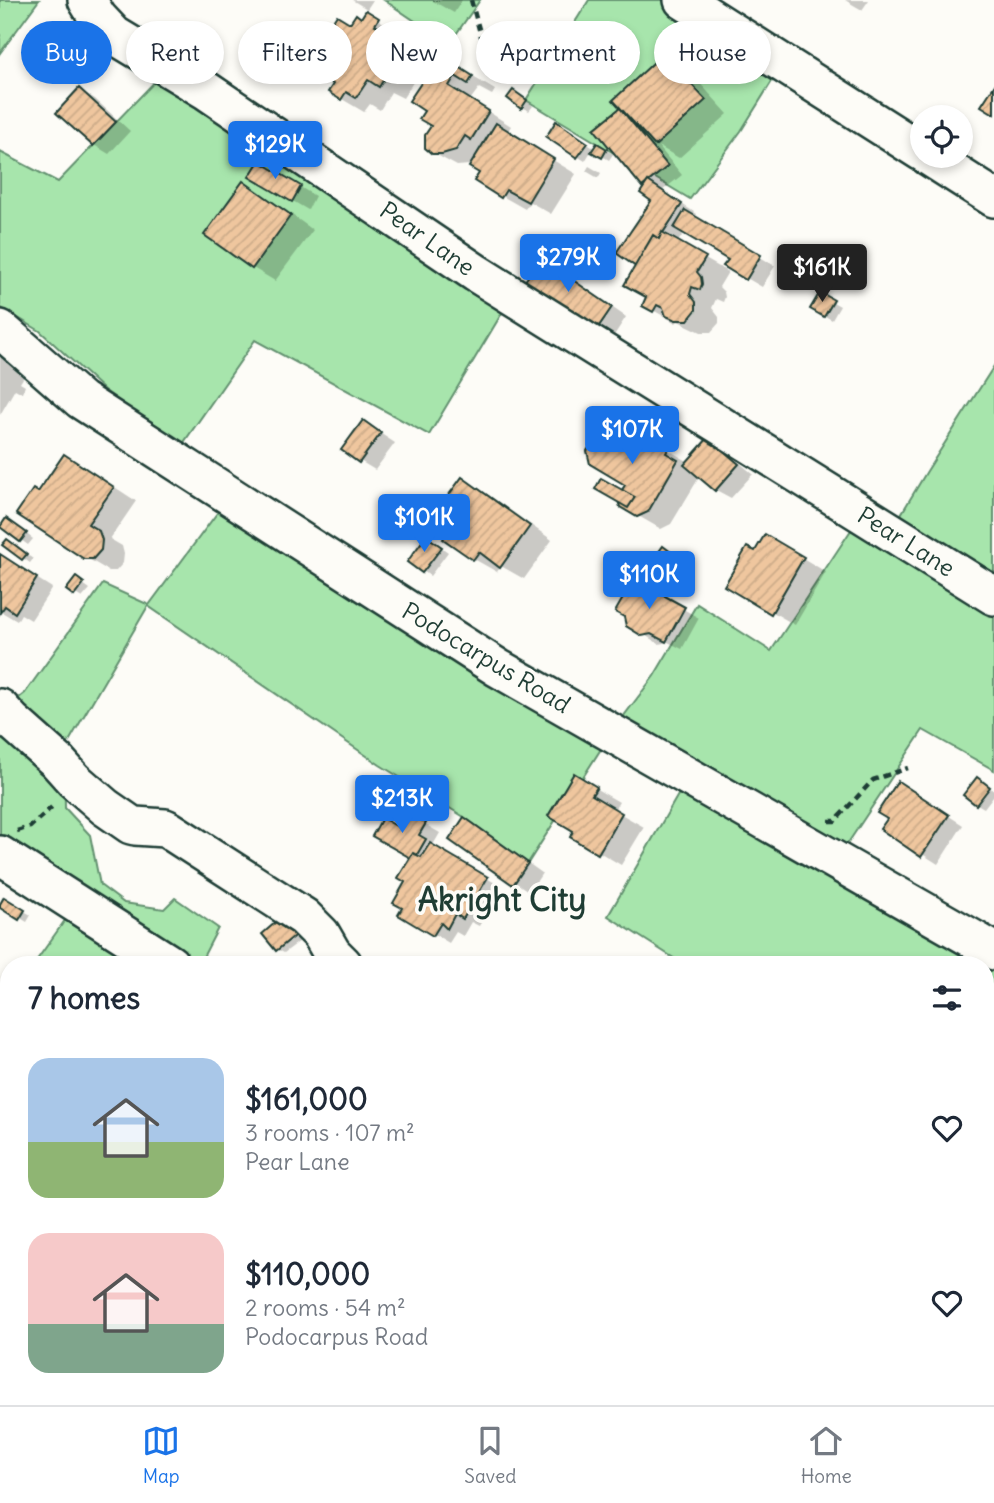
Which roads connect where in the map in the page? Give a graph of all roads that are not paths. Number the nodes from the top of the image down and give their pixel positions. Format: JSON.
{"nodes":[{"id":1,"x":87,"y":0,"type":"edge"},
{"id":2,"x":683,"y":0,"type":"edge"},
{"id":3,"x":910,"y":144,"type":"edge"},
{"id":4,"x":947,"y":168,"type":"edge"},
{"id":5,"x":994,"y":198,"type":"edge"},
{"id":6,"x":0,"y":329,"type":"edge"},
{"id":7,"x":994,"y":596,"type":"edge"},
{"id":8,"x":0,"y":708,"type":"edge"},
{"id":9,"x":0,"y":855,"type":"edge"},
{"id":10,"x":994,"y":951,"type":"edge"},
{"id":11,"x":158,"y":956,"type":"edge"},
{"id":12,"x":335,"y":956,"type":"edge"}],
"edges":[{"from":1,"to":7,"type":"street","name":"Pear Lane"},
{"from":2,"to":3,"type":"street"},
{"from":4,"to":5,"type":"street"},
{"from":6,"to":10,"type":"street","name":"Podocarpus Road"},
{"from":8,"to":12,"type":"street"},
{"from":9,"to":11,"type":"street"}]}
